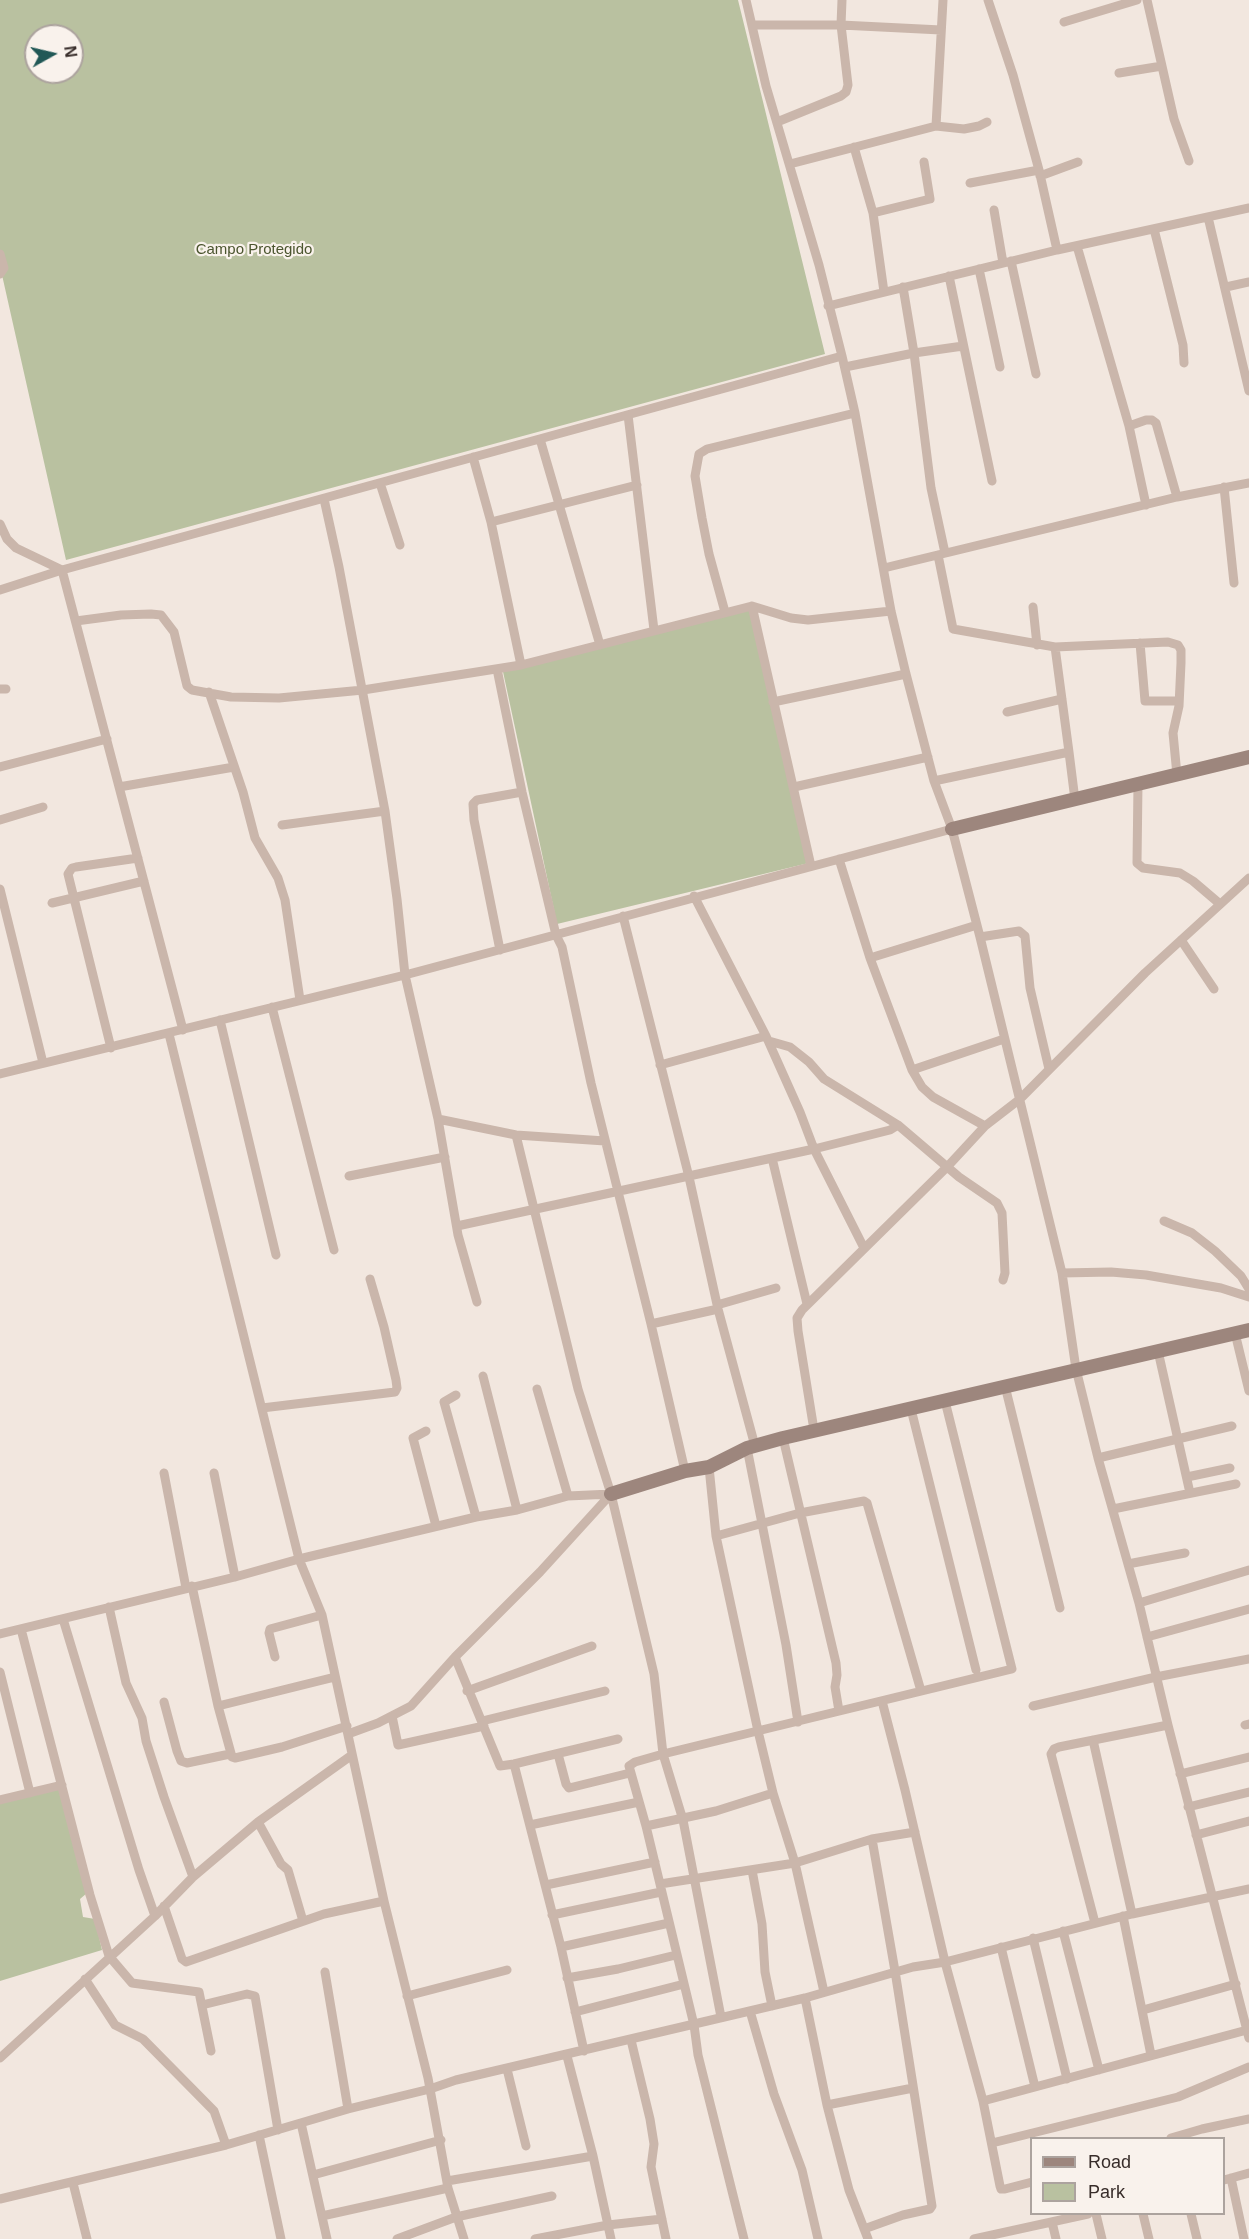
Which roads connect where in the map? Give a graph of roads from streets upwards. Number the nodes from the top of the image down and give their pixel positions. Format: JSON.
{"nodes":[{"id":1,"x":746,"y":0,"type":"edge"},
{"id":2,"x":842,"y":0,"type":"edge"},
{"id":3,"x":943,"y":0,"type":"edge"},
{"id":4,"x":988,"y":0,"type":"edge"},
{"id":5,"x":1137,"y":0,"type":"edge"},
{"id":6,"x":1147,"y":0,"type":"edge"},
{"id":7,"x":1064,"y":22,"type":"dead end"},
{"id":8,"x":842,"y":25,"type":"junction"},
{"id":9,"x":752,"y":26,"type":"junction"},
{"id":10,"x":941,"y":30,"type":"junction"},
{"id":11,"x":1162,"y":66,"type":"junction"},
{"id":12,"x":1119,"y":73,"type":"dead end"},
{"id":13,"x":777,"y":122,"type":"junction"},
{"id":14,"x":987,"y":122,"type":"dead end"},
{"id":15,"x":936,"y":126,"type":"junction"},
{"id":16,"x":854,"y":147,"type":"junction"},
{"id":17,"x":1189,"y":161,"type":"dead end"},
{"id":18,"x":924,"y":162,"type":"dead end"},
{"id":19,"x":1078,"y":162,"type":"dead end"},
{"id":20,"x":790,"y":164,"type":"junction"},
{"id":21,"x":1039,"y":173,"type":"junction"},
{"id":22,"x":970,"y":183,"type":"dead end"},
{"id":23,"x":1249,"y":208,"type":"edge"},
{"id":24,"x":994,"y":210,"type":"dead end"},
{"id":25,"x":873,"y":213,"type":"junction"},
{"id":26,"x":1208,"y":217,"type":"junction"},
{"id":27,"x":1154,"y":229,"type":"junction"},
{"id":28,"x":1077,"y":246,"type":"junction"},
{"id":29,"x":1057,"y":250,"type":"junction"},
{"id":30,"x":0,"y":254,"type":"edge"},
{"id":31,"x":1007,"y":262,"type":"junction"},
{"id":32,"x":979,"y":269,"type":"junction"},
{"id":33,"x":0,"y":274,"type":"edge"},
{"id":34,"x":949,"y":276,"type":"junction"},
{"id":35,"x":1249,"y":282,"type":"edge"},
{"id":36,"x":903,"y":287,"type":"junction"},
{"id":37,"x":1226,"y":287,"type":"junction"},
{"id":38,"x":884,"y":292,"type":"junction"},
{"id":39,"x":828,"y":306,"type":"junction"},
{"id":40,"x":1244,"y":343,"type":"edge"},
{"id":41,"x":963,"y":345,"type":"junction"},
{"id":42,"x":914,"y":353,"type":"junction"},
{"id":43,"x":842,"y":356,"type":"junction"},
{"id":44,"x":1184,"y":363,"type":"dead end"},
{"id":45,"x":845,"y":367,"type":"junction"},
{"id":46,"x":1000,"y":367,"type":"dead end"},
{"id":47,"x":1036,"y":374,"type":"dead end"},
{"id":48,"x":1249,"y":391,"type":"edge"},
{"id":49,"x":855,"y":413,"type":"junction"},
{"id":50,"x":628,"y":415,"type":"junction"},
{"id":51,"x":1129,"y":426,"type":"junction"},
{"id":52,"x":540,"y":439,"type":"junction"},
{"id":53,"x":473,"y":458,"type":"junction"},
{"id":54,"x":993,"y":481,"type":"dead end"},
{"id":55,"x":380,"y":483,"type":"junction"},
{"id":56,"x":1249,"y":483,"type":"edge"},
{"id":57,"x":637,"y":485,"type":"junction"},
{"id":58,"x":1224,"y":487,"type":"junction"},
{"id":59,"x":1177,"y":497,"type":"junction"},
{"id":60,"x":324,"y":499,"type":"junction"},
{"id":61,"x":559,"y":505,"type":"junction"},
{"id":62,"x":1146,"y":505,"type":"junction"},
{"id":63,"x":491,"y":522,"type":"junction"},
{"id":64,"x":0,"y":524,"type":"edge"},
{"id":65,"x":400,"y":545,"type":"dead end"},
{"id":66,"x":942,"y":554,"type":"junction"},
{"id":67,"x":884,"y":568,"type":"junction"},
{"id":68,"x":62,"y":570,"type":"junction"},
{"id":69,"x":1234,"y":583,"type":"dead end"},
{"id":70,"x":0,"y":590,"type":"edge"},
{"id":71,"x":752,"y":606,"type":"junction"},
{"id":72,"x":1033,"y":607,"type":"dead end"},
{"id":73,"x":891,"y":611,"type":"junction"},
{"id":74,"x":725,"y":612,"type":"junction"},
{"id":75,"x":76,"y":621,"type":"junction"},
{"id":76,"x":654,"y":630,"type":"junction"},
{"id":77,"x":1140,"y":642,"type":"junction"},
{"id":78,"x":600,"y":645,"type":"junction"},
{"id":79,"x":1037,"y":645,"type":"junction"},
{"id":80,"x":1055,"y":647,"type":"junction"},
{"id":81,"x":521,"y":665,"type":"junction"},
{"id":82,"x":497,"y":669,"type":"junction"},
{"id":83,"x":906,"y":674,"type":"junction"},
{"id":84,"x":363,"y":690,"type":"junction"},
{"id":85,"x":209,"y":693,"type":"junction"},
{"id":86,"x":1062,"y":699,"type":"junction"},
{"id":87,"x":1179,"y":701,"type":"junction"},
{"id":88,"x":773,"y":702,"type":"junction"},
{"id":89,"x":1008,"y":712,"type":"dead end"},
{"id":90,"x":107,"y":739,"type":"junction"},
{"id":91,"x":1069,"y":752,"type":"junction"},
{"id":92,"x":928,"y":756,"type":"junction"},
{"id":93,"x":1249,"y":757,"type":"edge"},
{"id":94,"x":0,"y":767,"type":"edge"},
{"id":95,"x":234,"y":767,"type":"junction"},
{"id":96,"x":1177,"y":775,"type":"junction"},
{"id":97,"x":934,"y":781,"type":"junction"},
{"id":98,"x":1138,"y":784,"type":"junction"},
{"id":99,"x":119,"y":787,"type":"junction"},
{"id":100,"x":794,"y":787,"type":"junction"},
{"id":101,"x":522,"y":792,"type":"junction"},
{"id":102,"x":1075,"y":800,"type":"junction"},
{"id":103,"x":43,"y":807,"type":"dead end"},
{"id":104,"x":385,"y":811,"type":"junction"},
{"id":105,"x":0,"y":820,"type":"edge"},
{"id":106,"x":282,"y":825,"type":"dead end"},
{"id":107,"x":952,"y":829,"type":"junction"},
{"id":108,"x":138,"y":858,"type":"junction"},
{"id":109,"x":839,"y":859,"type":"junction"},
{"id":110,"x":811,"y":866,"type":"junction"},
{"id":111,"x":1249,"y":878,"type":"edge"},
{"id":112,"x":144,"y":881,"type":"junction"},
{"id":113,"x":0,"y":889,"type":"edge"},
{"id":114,"x":694,"y":896,"type":"junction"},
{"id":115,"x":73,"y":899,"type":"junction"},
{"id":116,"x":52,"y":903,"type":"dead end"},
{"id":117,"x":1220,"y":904,"type":"junction"},
{"id":118,"x":622,"y":916,"type":"junction"},
{"id":119,"x":977,"y":925,"type":"junction"},
{"id":120,"x":556,"y":935,"type":"junction"},
{"id":121,"x":980,"y":937,"type":"junction"},
{"id":122,"x":1181,"y":940,"type":"junction"},
{"id":123,"x":500,"y":950,"type":"junction"},
{"id":124,"x":870,"y":958,"type":"junction"},
{"id":125,"x":405,"y":975,"type":"junction"},
{"id":126,"x":1214,"y":989,"type":"dead end"},
{"id":127,"x":300,"y":1000,"type":"junction"},
{"id":128,"x":273,"y":1007,"type":"junction"},
{"id":129,"x":220,"y":1020,"type":"junction"},
{"id":130,"x":183,"y":1030,"type":"junction"},
{"id":131,"x":169,"y":1034,"type":"junction"},
{"id":132,"x":767,"y":1038,"type":"junction"},
{"id":133,"x":1004,"y":1039,"type":"junction"},
{"id":134,"x":111,"y":1048,"type":"junction"},
{"id":135,"x":43,"y":1064,"type":"junction"},
{"id":136,"x":660,"y":1065,"type":"junction"},
{"id":137,"x":1049,"y":1069,"type":"junction"},
{"id":138,"x":912,"y":1070,"type":"junction"},
{"id":139,"x":0,"y":1074,"type":"edge"},
{"id":140,"x":1020,"y":1099,"type":"junction"},
{"id":141,"x":438,"y":1119,"type":"junction"},
{"id":142,"x":898,"y":1125,"type":"junction"},
{"id":143,"x":985,"y":1126,"type":"junction"},
{"id":144,"x":516,"y":1135,"type":"junction"},
{"id":145,"x":605,"y":1141,"type":"junction"},
{"id":146,"x":814,"y":1149,"type":"junction"},
{"id":147,"x":445,"y":1157,"type":"junction"},
{"id":148,"x":772,"y":1158,"type":"junction"},
{"id":149,"x":948,"y":1166,"type":"junction"},
{"id":150,"x":348,"y":1176,"type":"dead end"},
{"id":151,"x":689,"y":1177,"type":"junction"},
{"id":152,"x":617,"y":1190,"type":"junction"},
{"id":153,"x":535,"y":1209,"type":"junction"},
{"id":154,"x":1164,"y":1221,"type":"dead end"},
{"id":155,"x":457,"y":1226,"type":"junction"},
{"id":156,"x":864,"y":1248,"type":"junction"},
{"id":157,"x":334,"y":1250,"type":"dead end"},
{"id":158,"x":276,"y":1255,"type":"dead end"},
{"id":159,"x":1062,"y":1273,"type":"junction"},
{"id":160,"x":370,"y":1279,"type":"dead end"},
{"id":161,"x":1003,"y":1280,"type":"dead end"},
{"id":162,"x":776,"y":1288,"type":"dead end"},
{"id":163,"x":1249,"y":1289,"type":"edge"},
{"id":164,"x":1249,"y":1297,"type":"edge"},
{"id":165,"x":477,"y":1302,"type":"dead end"},
{"id":166,"x":807,"y":1304,"type":"junction"},
{"id":167,"x":718,"y":1307,"type":"junction"},
{"id":168,"x":651,"y":1324,"type":"junction"},
{"id":169,"x":1249,"y":1330,"type":"edge"},
{"id":170,"x":1235,"y":1334,"type":"junction"},
{"id":171,"x":1158,"y":1351,"type":"junction"},
{"id":172,"x":1076,"y":1369,"type":"junction"},
{"id":173,"x":483,"y":1376,"type":"dead end"},
{"id":174,"x":1005,"y":1386,"type":"junction"},
{"id":175,"x":537,"y":1389,"type":"dead end"},
{"id":176,"x":1249,"y":1391,"type":"edge"},
{"id":177,"x":456,"y":1395,"type":"dead end"},
{"id":178,"x":945,"y":1401,"type":"junction"},
{"id":179,"x":262,"y":1408,"type":"junction"},
{"id":180,"x":911,"y":1409,"type":"junction"},
{"id":181,"x":1232,"y":1426,"type":"dead end"},
{"id":182,"x":814,"y":1430,"type":"junction"},
{"id":183,"x":426,"y":1431,"type":"dead end"},
{"id":184,"x":783,"y":1438,"type":"junction"},
{"id":185,"x":1178,"y":1439,"type":"junction"},
{"id":186,"x":751,"y":1447,"type":"junction"},
{"id":187,"x":1098,"y":1458,"type":"junction"},
{"id":188,"x":709,"y":1467,"type":"junction"},
{"id":189,"x":1230,"y":1468,"type":"dead end"},
{"id":190,"x":685,"y":1471,"type":"junction"},
{"id":191,"x":164,"y":1473,"type":"dead end"},
{"id":192,"x":214,"y":1473,"type":"dead end"},
{"id":193,"x":1187,"y":1477,"type":"junction"},
{"id":194,"x":1236,"y":1484,"type":"dead end"},
{"id":195,"x":1190,"y":1493,"type":"junction"},
{"id":196,"x":611,"y":1494,"type":"junction"},
{"id":197,"x":568,"y":1496,"type":"junction"},
{"id":198,"x":1113,"y":1509,"type":"junction"},
{"id":199,"x":517,"y":1510,"type":"junction"},
{"id":200,"x":800,"y":1513,"type":"junction"},
{"id":201,"x":476,"y":1517,"type":"junction"},
{"id":202,"x":761,"y":1522,"type":"junction"},
{"id":203,"x":436,"y":1526,"type":"junction"},
{"id":204,"x":716,"y":1536,"type":"junction"},
{"id":205,"x":1185,"y":1553,"type":"dead end"},
{"id":206,"x":299,"y":1559,"type":"junction"},
{"id":207,"x":1128,"y":1564,"type":"junction"},
{"id":208,"x":1249,"y":1570,"type":"edge"},
{"id":209,"x":235,"y":1577,"type":"junction"},
{"id":210,"x":189,"y":1587,"type":"junction"},
{"id":211,"x":1139,"y":1603,"type":"junction"},
{"id":212,"x":109,"y":1607,"type":"junction"},
{"id":213,"x":1060,"y":1608,"type":"dead end"},
{"id":214,"x":1249,"y":1609,"type":"edge"},
{"id":215,"x":322,"y":1615,"type":"junction"},
{"id":216,"x":63,"y":1619,"type":"junction"},
{"id":217,"x":21,"y":1629,"type":"junction"},
{"id":218,"x":0,"y":1634,"type":"edge"},
{"id":219,"x":1147,"y":1636,"type":"junction"},
{"id":220,"x":592,"y":1646,"type":"dead end"},
{"id":221,"x":274,"y":1657,"type":"dead end"},
{"id":222,"x":454,"y":1657,"type":"junction"},
{"id":223,"x":1249,"y":1659,"type":"edge"},
{"id":224,"x":976,"y":1670,"type":"dead end"},
{"id":225,"x":0,"y":1672,"type":"edge"},
{"id":226,"x":335,"y":1677,"type":"junction"},
{"id":227,"x":1156,"y":1677,"type":"junction"},
{"id":228,"x":467,"y":1691,"type":"junction"},
{"id":229,"x":605,"y":1691,"type":"dead end"},
{"id":230,"x":921,"y":1691,"type":"junction"},
{"id":231,"x":882,"y":1701,"type":"junction"},
{"id":232,"x":164,"y":1702,"type":"dead end"},
{"id":233,"x":218,"y":1706,"type":"junction"},
{"id":234,"x":1033,"y":1706,"type":"dead end"},
{"id":235,"x":839,"y":1711,"type":"junction"},
{"id":236,"x":392,"y":1716,"type":"junction"},
{"id":237,"x":798,"y":1722,"type":"junction"},
{"id":238,"x":483,"y":1724,"type":"junction"},
{"id":239,"x":1168,"y":1725,"type":"junction"},
{"id":240,"x":347,"y":1730,"type":"junction"},
{"id":241,"x":759,"y":1731,"type":"junction"},
{"id":242,"x":618,"y":1739,"type":"dead end"},
{"id":243,"x":1093,"y":1740,"type":"junction"},
{"id":244,"x":230,"y":1754,"type":"junction"},
{"id":245,"x":558,"y":1754,"type":"junction"},
{"id":246,"x":663,"y":1754,"type":"junction"},
{"id":247,"x":352,"y":1755,"type":"junction"},
{"id":248,"x":1249,"y":1757,"type":"edge"},
{"id":249,"x":514,"y":1764,"type":"junction"},
{"id":250,"x":630,"y":1773,"type":"junction"},
{"id":251,"x":1180,"y":1774,"type":"junction"},
{"id":252,"x":62,"y":1785,"type":"junction"},
{"id":253,"x":1249,"y":1792,"type":"edge"},
{"id":254,"x":30,"y":1793,"type":"junction"},
{"id":255,"x":773,"y":1793,"type":"junction"},
{"id":256,"x":0,"y":1798,"type":"edge"},
{"id":257,"x":639,"y":1802,"type":"junction"},
{"id":258,"x":1188,"y":1807,"type":"junction"},
{"id":259,"x":683,"y":1820,"type":"junction"},
{"id":260,"x":1249,"y":1821,"type":"edge"},
{"id":261,"x":258,"y":1822,"type":"junction"},
{"id":262,"x":530,"y":1825,"type":"junction"},
{"id":263,"x":646,"y":1826,"type":"junction"},
{"id":264,"x":915,"y":1832,"type":"junction"},
{"id":265,"x":1196,"y":1835,"type":"junction"},
{"id":266,"x":873,"y":1839,"type":"junction"},
{"id":267,"x":655,"y":1862,"type":"junction"},
{"id":268,"x":795,"y":1863,"type":"junction"},
{"id":269,"x":752,"y":1870,"type":"junction"},
{"id":270,"x":193,"y":1877,"type":"junction"},
{"id":271,"x":694,"y":1877,"type":"junction"},
{"id":272,"x":546,"y":1885,"type":"junction"},
{"id":273,"x":661,"y":1888,"type":"junction"},
{"id":274,"x":1249,"y":1889,"type":"edge"},
{"id":275,"x":1214,"y":1898,"type":"junction"},
{"id":276,"x":384,"y":1901,"type":"junction"},
{"id":277,"x":164,"y":1906,"type":"junction"},
{"id":278,"x":552,"y":1915,"type":"junction"},
{"id":279,"x":1127,"y":1915,"type":"junction"},
{"id":280,"x":155,"y":1916,"type":"junction"},
{"id":281,"x":303,"y":1921,"type":"junction"},
{"id":282,"x":669,"y":1923,"type":"junction"},
{"id":283,"x":1095,"y":1923,"type":"junction"},
{"id":284,"x":1063,"y":1931,"type":"junction"},
{"id":285,"x":1033,"y":1938,"type":"junction"},
{"id":286,"x":561,"y":1947,"type":"junction"},
{"id":287,"x":1002,"y":1947,"type":"junction"},
{"id":288,"x":676,"y":1955,"type":"junction"},
{"id":289,"x":109,"y":1956,"type":"junction"},
{"id":290,"x":945,"y":1962,"type":"junction"},
{"id":291,"x":507,"y":1970,"type":"dead end"},
{"id":292,"x":895,"y":1971,"type":"junction"},
{"id":293,"x":325,"y":1972,"type":"dead end"},
{"id":294,"x":567,"y":1978,"type":"junction"},
{"id":295,"x":85,"y":1979,"type":"junction"},
{"id":296,"x":684,"y":1984,"type":"junction"},
{"id":297,"x":1236,"y":1984,"type":"junction"},
{"id":298,"x":824,"y":1992,"type":"junction"},
{"id":299,"x":407,"y":1996,"type":"junction"},
{"id":300,"x":805,"y":1998,"type":"junction"},
{"id":301,"x":202,"y":2005,"type":"junction"},
{"id":302,"x":772,"y":2006,"type":"junction"},
{"id":303,"x":1143,"y":2010,"type":"junction"},
{"id":304,"x":750,"y":2011,"type":"junction"},
{"id":305,"x":574,"y":2012,"type":"junction"},
{"id":306,"x":721,"y":2017,"type":"junction"},
{"id":307,"x":694,"y":2025,"type":"junction"},
{"id":308,"x":1248,"y":2034,"type":"edge"},
{"id":309,"x":631,"y":2040,"type":"junction"},
{"id":310,"x":212,"y":2051,"type":"dead end"},
{"id":311,"x":584,"y":2051,"type":"junction"},
{"id":312,"x":1151,"y":2055,"type":"junction"},
{"id":313,"x":567,"y":2056,"type":"junction"},
{"id":314,"x":0,"y":2058,"type":"edge"},
{"id":315,"x":1249,"y":2067,"type":"edge"},
{"id":316,"x":507,"y":2069,"type":"junction"},
{"id":317,"x":1098,"y":2070,"type":"junction"},
{"id":318,"x":1067,"y":2079,"type":"junction"},
{"id":319,"x":1035,"y":2087,"type":"junction"},
{"id":320,"x":913,"y":2088,"type":"junction"},
{"id":321,"x":430,"y":2089,"type":"junction"},
{"id":322,"x":983,"y":2101,"type":"junction"},
{"id":323,"x":827,"y":2105,"type":"junction"},
{"id":324,"x":348,"y":2109,"type":"junction"},
{"id":325,"x":1249,"y":2119,"type":"edge"},
{"id":326,"x":301,"y":2123,"type":"junction"},
{"id":327,"x":278,"y":2130,"type":"junction"},
{"id":328,"x":258,"y":2135,"type":"junction"},
{"id":329,"x":1177,"y":2137,"type":"edge"},
{"id":330,"x":441,"y":2140,"type":"junction"},
{"id":331,"x":992,"y":2143,"type":"junction"},
{"id":332,"x":226,"y":2145,"type":"junction"},
{"id":333,"x":526,"y":2146,"type":"dead end"},
{"id":334,"x":593,"y":2156,"type":"junction"},
{"id":335,"x":1249,"y":2173,"type":"edge"},
{"id":336,"x":313,"y":2175,"type":"junction"},
{"id":337,"x":1227,"y":2179,"type":"edge"},
{"id":338,"x":1030,"y":2182,"type":"edge"},
{"id":339,"x":73,"y":2183,"type":"junction"},
{"id":340,"x":448,"y":2185,"type":"junction"},
{"id":341,"x":552,"y":2196,"type":"dead end"},
{"id":342,"x":0,"y":2199,"type":"edge"},
{"id":343,"x":1072,"y":2215,"type":"edge"},
{"id":344,"x":1096,"y":2215,"type":"edge"},
{"id":345,"x":1143,"y":2215,"type":"edge"},
{"id":346,"x":1191,"y":2215,"type":"edge"},
{"id":347,"x":322,"y":2216,"type":"junction"},
{"id":348,"x":456,"y":2217,"type":"junction"},
{"id":349,"x":662,"y":2219,"type":"junction"},
{"id":350,"x":1052,"y":2222,"type":"junction"},
{"id":351,"x":608,"y":2225,"type":"junction"},
{"id":352,"x":864,"y":2229,"type":"junction"},
{"id":353,"x":1014,"y":2235,"type":"edge"},
{"id":354,"x":87,"y":2239,"type":"edge"},
{"id":355,"x":281,"y":2239,"type":"edge"},
{"id":356,"x":327,"y":2239,"type":"edge"},
{"id":357,"x":397,"y":2239,"type":"edge"},
{"id":358,"x":464,"y":2239,"type":"edge"},
{"id":359,"x":535,"y":2239,"type":"edge"},
{"id":360,"x":611,"y":2239,"type":"edge"},
{"id":361,"x":666,"y":2239,"type":"edge"},
{"id":362,"x":744,"y":2239,"type":"edge"},
{"id":363,"x":818,"y":2239,"type":"edge"},
{"id":364,"x":868,"y":2239,"type":"edge"},
{"id":365,"x":974,"y":2239,"type":"edge"},
{"id":366,"x":1056,"y":2239,"type":"edge"},
{"id":367,"x":1102,"y":2239,"type":"edge"},
{"id":368,"x":1149,"y":2239,"type":"edge"},
{"id":369,"x":1197,"y":2239,"type":"edge"},
{"id":370,"x":1244,"y":2239,"type":"edge"}],
"edges":[{"from":1,"to":9,"type":"street"},
{"from":2,"to":8,"type":"street"},
{"from":3,"to":10,"type":"street"},
{"from":4,"to":21,"type":"street"},
{"from":5,"to":7,"type":"street"},
{"from":6,"to":11,"type":"street"},
{"from":8,"to":9,"type":"street"},
{"from":8,"to":10,"type":"street"},
{"from":8,"to":13,"type":"street"},
{"from":9,"to":13,"type":"street"},
{"from":10,"to":15,"type":"street"},
{"from":11,"to":12,"type":"street"},
{"from":11,"to":17,"type":"street"},
{"from":13,"to":20,"type":"street"},
{"from":14,"to":15,"type":"street"},
{"from":15,"to":16,"type":"street"},
{"from":16,"to":20,"type":"street"},
{"from":16,"to":25,"type":"street"},
{"from":18,"to":25,"type":"street"},
{"from":19,"to":21,"type":"street"},
{"from":20,"to":39,"type":"street"},
{"from":21,"to":22,"type":"street"},
{"from":21,"to":29,"type":"street"},
{"from":23,"to":26,"type":"street"},
{"from":24,"to":31,"type":"street"},
{"from":25,"to":38,"type":"street"},
{"from":26,"to":27,"type":"street"},
{"from":26,"to":37,"type":"street"},
{"from":27,"to":28,"type":"street"},
{"from":27,"to":44,"type":"street"},
{"from":28,"to":29,"type":"street"},
{"from":28,"to":51,"type":"street"},
{"from":29,"to":31,"type":"street"},
{"from":30,"to":33,"type":"street"},
{"from":31,"to":32,"type":"street"},
{"from":31,"to":47,"type":"street"},
{"from":32,"to":34,"type":"street"},
{"from":32,"to":46,"type":"street"},
{"from":34,"to":36,"type":"street"},
{"from":34,"to":41,"type":"street"},
{"from":35,"to":37,"type":"street"},
{"from":36,"to":38,"type":"street"},
{"from":36,"to":42,"type":"street"},
{"from":37,"to":40,"type":"street"},
{"from":38,"to":39,"type":"street"},
{"from":39,"to":43,"type":"street"},
{"from":40,"to":48,"type":"street"},
{"from":41,"to":42,"type":"street"},
{"from":41,"to":54,"type":"street"},
{"from":42,"to":45,"type":"street"},
{"from":42,"to":66,"type":"street"},
{"from":43,"to":45,"type":"street"},
{"from":43,"to":50,"type":"street"},
{"from":45,"to":49,"type":"street"},
{"from":49,"to":67,"type":"street"},
{"from":49,"to":74,"type":"street"},
{"from":50,"to":52,"type":"street"},
{"from":50,"to":57,"type":"street"},
{"from":51,"to":59,"type":"street"},
{"from":51,"to":62,"type":"street"},
{"from":52,"to":53,"type":"street"},
{"from":52,"to":61,"type":"street"},
{"from":53,"to":55,"type":"street"},
{"from":53,"to":63,"type":"street"},
{"from":55,"to":60,"type":"street"},
{"from":55,"to":65,"type":"street"},
{"from":56,"to":58,"type":"street"},
{"from":57,"to":61,"type":"street"},
{"from":57,"to":76,"type":"street"},
{"from":58,"to":59,"type":"street"},
{"from":58,"to":69,"type":"street"},
{"from":59,"to":62,"type":"street"},
{"from":60,"to":68,"type":"street"},
{"from":60,"to":84,"type":"street"},
{"from":61,"to":63,"type":"street"},
{"from":61,"to":78,"type":"street"},
{"from":62,"to":66,"type":"street"},
{"from":63,"to":81,"type":"street"},
{"from":64,"to":68,"type":"street"},
{"from":66,"to":67,"type":"street"},
{"from":66,"to":79,"type":"street"},
{"from":67,"to":73,"type":"street"},
{"from":68,"to":70,"type":"street"},
{"from":68,"to":75,"type":"street"},
{"from":71,"to":73,"type":"street"},
{"from":71,"to":74,"type":"street"},
{"from":71,"to":88,"type":"street"},
{"from":72,"to":79,"type":"street"},
{"from":73,"to":83,"type":"street"},
{"from":74,"to":76,"type":"street"},
{"from":75,"to":85,"type":"street"},
{"from":75,"to":90,"type":"street"},
{"from":76,"to":78,"type":"street"},
{"from":77,"to":80,"type":"street"},
{"from":77,"to":87,"type":"street"},
{"from":77,"to":87,"type":"street"},
{"from":78,"to":81,"type":"street"},
{"from":79,"to":80,"type":"street"},
{"from":80,"to":86,"type":"street"},
{"from":81,"to":82,"type":"street"},
{"from":82,"to":84,"type":"street"},
{"from":82,"to":101,"type":"street"},
{"from":83,"to":88,"type":"street"},
{"from":83,"to":92,"type":"street"},
{"from":84,"to":85,"type":"street"},
{"from":84,"to":104,"type":"street"},
{"from":85,"to":95,"type":"street"},
{"from":86,"to":89,"type":"street"},
{"from":86,"to":91,"type":"street"},
{"from":87,"to":96,"type":"street"},
{"from":88,"to":100,"type":"street"},
{"from":90,"to":94,"type":"street"},
{"from":90,"to":99,"type":"street"},
{"from":91,"to":97,"type":"street"},
{"from":91,"to":102,"type":"street"},
{"from":92,"to":97,"type":"street"},
{"from":92,"to":100,"type":"street"},
{"from":93,"to":96,"type":"street"},
{"from":95,"to":99,"type":"street"},
{"from":95,"to":127,"type":"street"},
{"from":96,"to":98,"type":"street"},
{"from":97,"to":107,"type":"street"},
{"from":98,"to":102,"type":"street"},
{"from":98,"to":117,"type":"street"},
{"from":99,"to":108,"type":"street"},
{"from":100,"to":110,"type":"street"},
{"from":101,"to":120,"type":"street"},
{"from":101,"to":123,"type":"street"},
{"from":102,"to":107,"type":"street"},
{"from":103,"to":105,"type":"street"},
{"from":104,"to":106,"type":"street"},
{"from":104,"to":125,"type":"street"},
{"from":107,"to":109,"type":"street"},
{"from":107,"to":119,"type":"street"},
{"from":108,"to":112,"type":"street"},
{"from":108,"to":115,"type":"street"},
{"from":109,"to":110,"type":"street"},
{"from":109,"to":124,"type":"street"},
{"from":110,"to":114,"type":"street"},
{"from":111,"to":117,"type":"street"},
{"from":112,"to":115,"type":"street"},
{"from":112,"to":130,"type":"street"},
{"from":113,"to":135,"type":"street"},
{"from":114,"to":118,"type":"street"},
{"from":114,"to":132,"type":"street"},
{"from":115,"to":116,"type":"street"},
{"from":115,"to":134,"type":"street"},
{"from":117,"to":122,"type":"street"},
{"from":118,"to":120,"type":"street"},
{"from":118,"to":136,"type":"street"},
{"from":119,"to":121,"type":"street"},
{"from":119,"to":124,"type":"street"},
{"from":120,"to":123,"type":"street"},
{"from":120,"to":145,"type":"street"},
{"from":121,"to":133,"type":"street"},
{"from":121,"to":137,"type":"street"},
{"from":122,"to":126,"type":"street"},
{"from":122,"to":137,"type":"street"},
{"from":123,"to":125,"type":"street"},
{"from":124,"to":138,"type":"street"},
{"from":125,"to":127,"type":"street"},
{"from":125,"to":141,"type":"street"},
{"from":127,"to":128,"type":"street"},
{"from":128,"to":129,"type":"street"},
{"from":128,"to":157,"type":"street"},
{"from":129,"to":130,"type":"street"},
{"from":129,"to":158,"type":"street"},
{"from":130,"to":131,"type":"street"},
{"from":131,"to":134,"type":"street"},
{"from":131,"to":179,"type":"street"},
{"from":132,"to":136,"type":"street"},
{"from":132,"to":142,"type":"street"},
{"from":132,"to":146,"type":"street"},
{"from":133,"to":138,"type":"street"},
{"from":133,"to":140,"type":"street"},
{"from":134,"to":135,"type":"street"},
{"from":135,"to":139,"type":"street"},
{"from":136,"to":151,"type":"street"},
{"from":137,"to":140,"type":"street"},
{"from":138,"to":143,"type":"street"},
{"from":140,"to":143,"type":"street"},
{"from":140,"to":159,"type":"street"},
{"from":141,"to":144,"type":"street"},
{"from":141,"to":147,"type":"street"},
{"from":142,"to":146,"type":"street"},
{"from":142,"to":149,"type":"street"},
{"from":143,"to":149,"type":"street"},
{"from":144,"to":145,"type":"street"},
{"from":144,"to":153,"type":"street"},
{"from":145,"to":152,"type":"street"},
{"from":146,"to":148,"type":"street"},
{"from":146,"to":156,"type":"street"},
{"from":147,"to":150,"type":"street"},
{"from":147,"to":155,"type":"street"},
{"from":148,"to":151,"type":"street"},
{"from":148,"to":166,"type":"street"},
{"from":149,"to":156,"type":"street"},
{"from":149,"to":161,"type":"street"},
{"from":151,"to":152,"type":"street"},
{"from":151,"to":167,"type":"street"},
{"from":152,"to":153,"type":"street"},
{"from":152,"to":168,"type":"street"},
{"from":153,"to":155,"type":"street"},
{"from":153,"to":196,"type":"street"},
{"from":154,"to":163,"type":"street"},
{"from":155,"to":165,"type":"street"},
{"from":156,"to":166,"type":"street"},
{"from":159,"to":164,"type":"street"},
{"from":159,"to":172,"type":"street"},
{"from":160,"to":179,"type":"street"},
{"from":162,"to":167,"type":"street"},
{"from":166,"to":182,"type":"street"},
{"from":167,"to":168,"type":"street"},
{"from":167,"to":186,"type":"street"},
{"from":168,"to":190,"type":"street"},
{"from":169,"to":170,"type":"street"},
{"from":170,"to":171,"type":"street"},
{"from":170,"to":176,"type":"street"},
{"from":171,"to":172,"type":"street"},
{"from":171,"to":185,"type":"street"},
{"from":172,"to":174,"type":"street"},
{"from":172,"to":187,"type":"street"},
{"from":173,"to":199,"type":"street"},
{"from":174,"to":178,"type":"street"},
{"from":174,"to":213,"type":"street"},
{"from":175,"to":197,"type":"street"},
{"from":177,"to":201,"type":"street"},
{"from":178,"to":180,"type":"street"},
{"from":178,"to":230,"type":"street"},
{"from":179,"to":206,"type":"street"},
{"from":180,"to":182,"type":"street"},
{"from":180,"to":224,"type":"street"},
{"from":181,"to":185,"type":"street"},
{"from":182,"to":184,"type":"street"},
{"from":183,"to":203,"type":"street"},
{"from":184,"to":186,"type":"street"},
{"from":184,"to":200,"type":"street"},
{"from":185,"to":187,"type":"street"},
{"from":185,"to":193,"type":"street"},
{"from":186,"to":188,"type":"street"},
{"from":186,"to":202,"type":"street"},
{"from":187,"to":198,"type":"street"},
{"from":188,"to":190,"type":"street"},
{"from":188,"to":204,"type":"street"},
{"from":189,"to":193,"type":"street"},
{"from":190,"to":196,"type":"street"},
{"from":191,"to":210,"type":"street"},
{"from":192,"to":209,"type":"street"},
{"from":193,"to":195,"type":"street"},
{"from":194,"to":195,"type":"street"},
{"from":195,"to":198,"type":"street"},
{"from":196,"to":197,"type":"street"},
{"from":196,"to":222,"type":"street"},
{"from":196,"to":246,"type":"street"},
{"from":197,"to":199,"type":"street"},
{"from":198,"to":207,"type":"street"},
{"from":199,"to":201,"type":"street"},
{"from":200,"to":202,"type":"street"},
{"from":200,"to":230,"type":"street"},
{"from":200,"to":235,"type":"street"},
{"from":201,"to":203,"type":"street"},
{"from":202,"to":204,"type":"street"},
{"from":202,"to":237,"type":"street"},
{"from":203,"to":206,"type":"street"},
{"from":204,"to":241,"type":"street"},
{"from":205,"to":207,"type":"street"},
{"from":206,"to":209,"type":"street"},
{"from":206,"to":215,"type":"street"},
{"from":207,"to":211,"type":"street"},
{"from":208,"to":211,"type":"street"},
{"from":209,"to":210,"type":"street"},
{"from":210,"to":212,"type":"street"},
{"from":210,"to":233,"type":"street"},
{"from":211,"to":219,"type":"street"},
{"from":212,"to":216,"type":"street"},
{"from":212,"to":270,"type":"street"},
{"from":214,"to":219,"type":"street"},
{"from":215,"to":221,"type":"street"},
{"from":215,"to":226,"type":"street"},
{"from":216,"to":217,"type":"street"},
{"from":216,"to":280,"type":"street"},
{"from":217,"to":218,"type":"street"},
{"from":217,"to":252,"type":"street"},
{"from":219,"to":227,"type":"street"},
{"from":220,"to":228,"type":"street"},
{"from":222,"to":228,"type":"street"},
{"from":222,"to":236,"type":"street"},
{"from":223,"to":227,"type":"street"},
{"from":225,"to":254,"type":"street"},
{"from":226,"to":233,"type":"street"},
{"from":226,"to":240,"type":"street"},
{"from":227,"to":234,"type":"street"},
{"from":227,"to":239,"type":"street"},
{"from":228,"to":238,"type":"street"},
{"from":229,"to":238,"type":"street"},
{"from":230,"to":231,"type":"street"},
{"from":231,"to":235,"type":"street"},
{"from":231,"to":264,"type":"street"},
{"from":232,"to":244,"type":"street"},
{"from":233,"to":244,"type":"street"},
{"from":235,"to":237,"type":"street"},
{"from":236,"to":238,"type":"street"},
{"from":236,"to":240,"type":"street"},
{"from":237,"to":241,"type":"street"},
{"from":238,"to":249,"type":"street"},
{"from":239,"to":243,"type":"street"},
{"from":239,"to":251,"type":"street"},
{"from":240,"to":244,"type":"street"},
{"from":240,"to":247,"type":"street"},
{"from":241,"to":246,"type":"street"},
{"from":241,"to":255,"type":"street"},
{"from":242,"to":245,"type":"street"},
{"from":243,"to":279,"type":"street"},
{"from":243,"to":283,"type":"street"},
{"from":245,"to":249,"type":"street"},
{"from":245,"to":250,"type":"street"},
{"from":246,"to":250,"type":"street"},
{"from":246,"to":259,"type":"street"},
{"from":247,"to":261,"type":"street"},
{"from":247,"to":276,"type":"street"},
{"from":248,"to":251,"type":"street"},
{"from":249,"to":262,"type":"street"},
{"from":250,"to":257,"type":"street"},
{"from":251,"to":258,"type":"street"},
{"from":252,"to":254,"type":"street"},
{"from":252,"to":289,"type":"street"},
{"from":253,"to":258,"type":"street"},
{"from":254,"to":256,"type":"street"},
{"from":255,"to":259,"type":"street"},
{"from":255,"to":268,"type":"street"},
{"from":257,"to":262,"type":"street"},
{"from":257,"to":263,"type":"street"},
{"from":258,"to":265,"type":"street"},
{"from":259,"to":263,"type":"street"},
{"from":259,"to":271,"type":"street"},
{"from":260,"to":265,"type":"street"},
{"from":261,"to":270,"type":"street"},
{"from":261,"to":281,"type":"street"},
{"from":262,"to":272,"type":"street"},
{"from":263,"to":267,"type":"street"},
{"from":264,"to":266,"type":"street"},
{"from":264,"to":290,"type":"street"},
{"from":265,"to":275,"type":"street"},
{"from":266,"to":268,"type":"street"},
{"from":266,"to":292,"type":"street"},
{"from":267,"to":272,"type":"street"},
{"from":267,"to":273,"type":"street"},
{"from":268,"to":269,"type":"street"},
{"from":268,"to":298,"type":"street"},
{"from":269,"to":271,"type":"street"},
{"from":269,"to":302,"type":"street"},
{"from":270,"to":277,"type":"street"},
{"from":271,"to":273,"type":"street"},
{"from":271,"to":306,"type":"street"},
{"from":272,"to":278,"type":"street"},
{"from":273,"to":278,"type":"street"},
{"from":273,"to":282,"type":"street"},
{"from":274,"to":275,"type":"street"},
{"from":275,"to":279,"type":"street"},
{"from":275,"to":297,"type":"street"},
{"from":276,"to":281,"type":"street"},
{"from":276,"to":299,"type":"street"},
{"from":277,"to":280,"type":"street"},
{"from":277,"to":281,"type":"street"},
{"from":278,"to":286,"type":"street"},
{"from":279,"to":283,"type":"street"},
{"from":279,"to":303,"type":"street"},
{"from":280,"to":289,"type":"street"},
{"from":282,"to":286,"type":"street"},
{"from":282,"to":288,"type":"street"},
{"from":283,"to":284,"type":"street"},
{"from":284,"to":285,"type":"street"},
{"from":284,"to":317,"type":"street"},
{"from":285,"to":287,"type":"street"},
{"from":285,"to":318,"type":"street"},
{"from":286,"to":294,"type":"street"},
{"from":287,"to":290,"type":"street"},
{"from":287,"to":319,"type":"street"},
{"from":288,"to":294,"type":"street"},
{"from":288,"to":296,"type":"street"},
{"from":289,"to":295,"type":"street"},
{"from":289,"to":301,"type":"street"},
{"from":290,"to":292,"type":"street"},
{"from":290,"to":322,"type":"street"},
{"from":291,"to":299,"type":"street"},
{"from":292,"to":298,"type":"street"},
{"from":292,"to":320,"type":"street"},
{"from":293,"to":324,"type":"street"},
{"from":294,"to":305,"type":"street"},
{"from":295,"to":314,"type":"street"},
{"from":295,"to":332,"type":"street"},
{"from":296,"to":305,"type":"street"},
{"from":296,"to":307,"type":"street"},
{"from":297,"to":303,"type":"street"},
{"from":297,"to":308,"type":"street"},
{"from":298,"to":300,"type":"street"},
{"from":299,"to":321,"type":"street"},
{"from":300,"to":302,"type":"street"},
{"from":300,"to":323,"type":"street"},
{"from":301,"to":310,"type":"street"},
{"from":301,"to":327,"type":"street"},
{"from":302,"to":304,"type":"street"},
{"from":303,"to":312,"type":"street"},
{"from":304,"to":306,"type":"street"},
{"from":304,"to":363,"type":"street"},
{"from":305,"to":311,"type":"street"},
{"from":306,"to":307,"type":"street"},
{"from":307,"to":309,"type":"street"},
{"from":307,"to":362,"type":"street"},
{"from":308,"to":312,"type":"street"},
{"from":309,"to":311,"type":"street"},
{"from":309,"to":349,"type":"street"},
{"from":311,"to":313,"type":"street"},
{"from":312,"to":317,"type":"street"},
{"from":313,"to":316,"type":"street"},
{"from":313,"to":334,"type":"street"},
{"from":315,"to":331,"type":"street"},
{"from":316,"to":321,"type":"street"},
{"from":316,"to":333,"type":"street"},
{"from":317,"to":318,"type":"street"},
{"from":318,"to":319,"type":"street"},
{"from":319,"to":322,"type":"street"},
{"from":320,"to":323,"type":"street"},
{"from":320,"to":352,"type":"street"},
{"from":321,"to":324,"type":"street"},
{"from":321,"to":330,"type":"street"},
{"from":322,"to":331,"type":"street"},
{"from":323,"to":352,"type":"street"},
{"from":324,"to":326,"type":"street"},
{"from":325,"to":329,"type":"street"},
{"from":326,"to":327,"type":"street"},
{"from":326,"to":336,"type":"street"},
{"from":327,"to":328,"type":"street"},
{"from":328,"to":332,"type":"street"},
{"from":328,"to":355,"type":"street"},
{"from":330,"to":336,"type":"street"},
{"from":330,"to":340,"type":"street"},
{"from":331,"to":338,"type":"street"},
{"from":332,"to":339,"type":"street"},
{"from":334,"to":340,"type":"street"},
{"from":334,"to":351,"type":"street"},
{"from":335,"to":337,"type":"street"},
{"from":336,"to":347,"type":"street"},
{"from":337,"to":370,"type":"street"},
{"from":339,"to":342,"type":"street"},
{"from":339,"to":354,"type":"street"},
{"from":340,"to":347,"type":"street"},
{"from":340,"to":348,"type":"street"},
{"from":341,"to":348,"type":"street"},
{"from":343,"to":350,"type":"street"},
{"from":344,"to":367,"type":"street"},
{"from":345,"to":368,"type":"street"},
{"from":346,"to":369,"type":"street"},
{"from":347,"to":356,"type":"street"},
{"from":348,"to":357,"type":"street"},
{"from":348,"to":358,"type":"street"},
{"from":349,"to":351,"type":"street"},
{"from":349,"to":361,"type":"street"},
{"from":350,"to":353,"type":"street"},
{"from":350,"to":366,"type":"street"},
{"from":351,"to":359,"type":"street"},
{"from":351,"to":360,"type":"street"},
{"from":352,"to":364,"type":"street"},
{"from":353,"to":365,"type":"street"}]}
